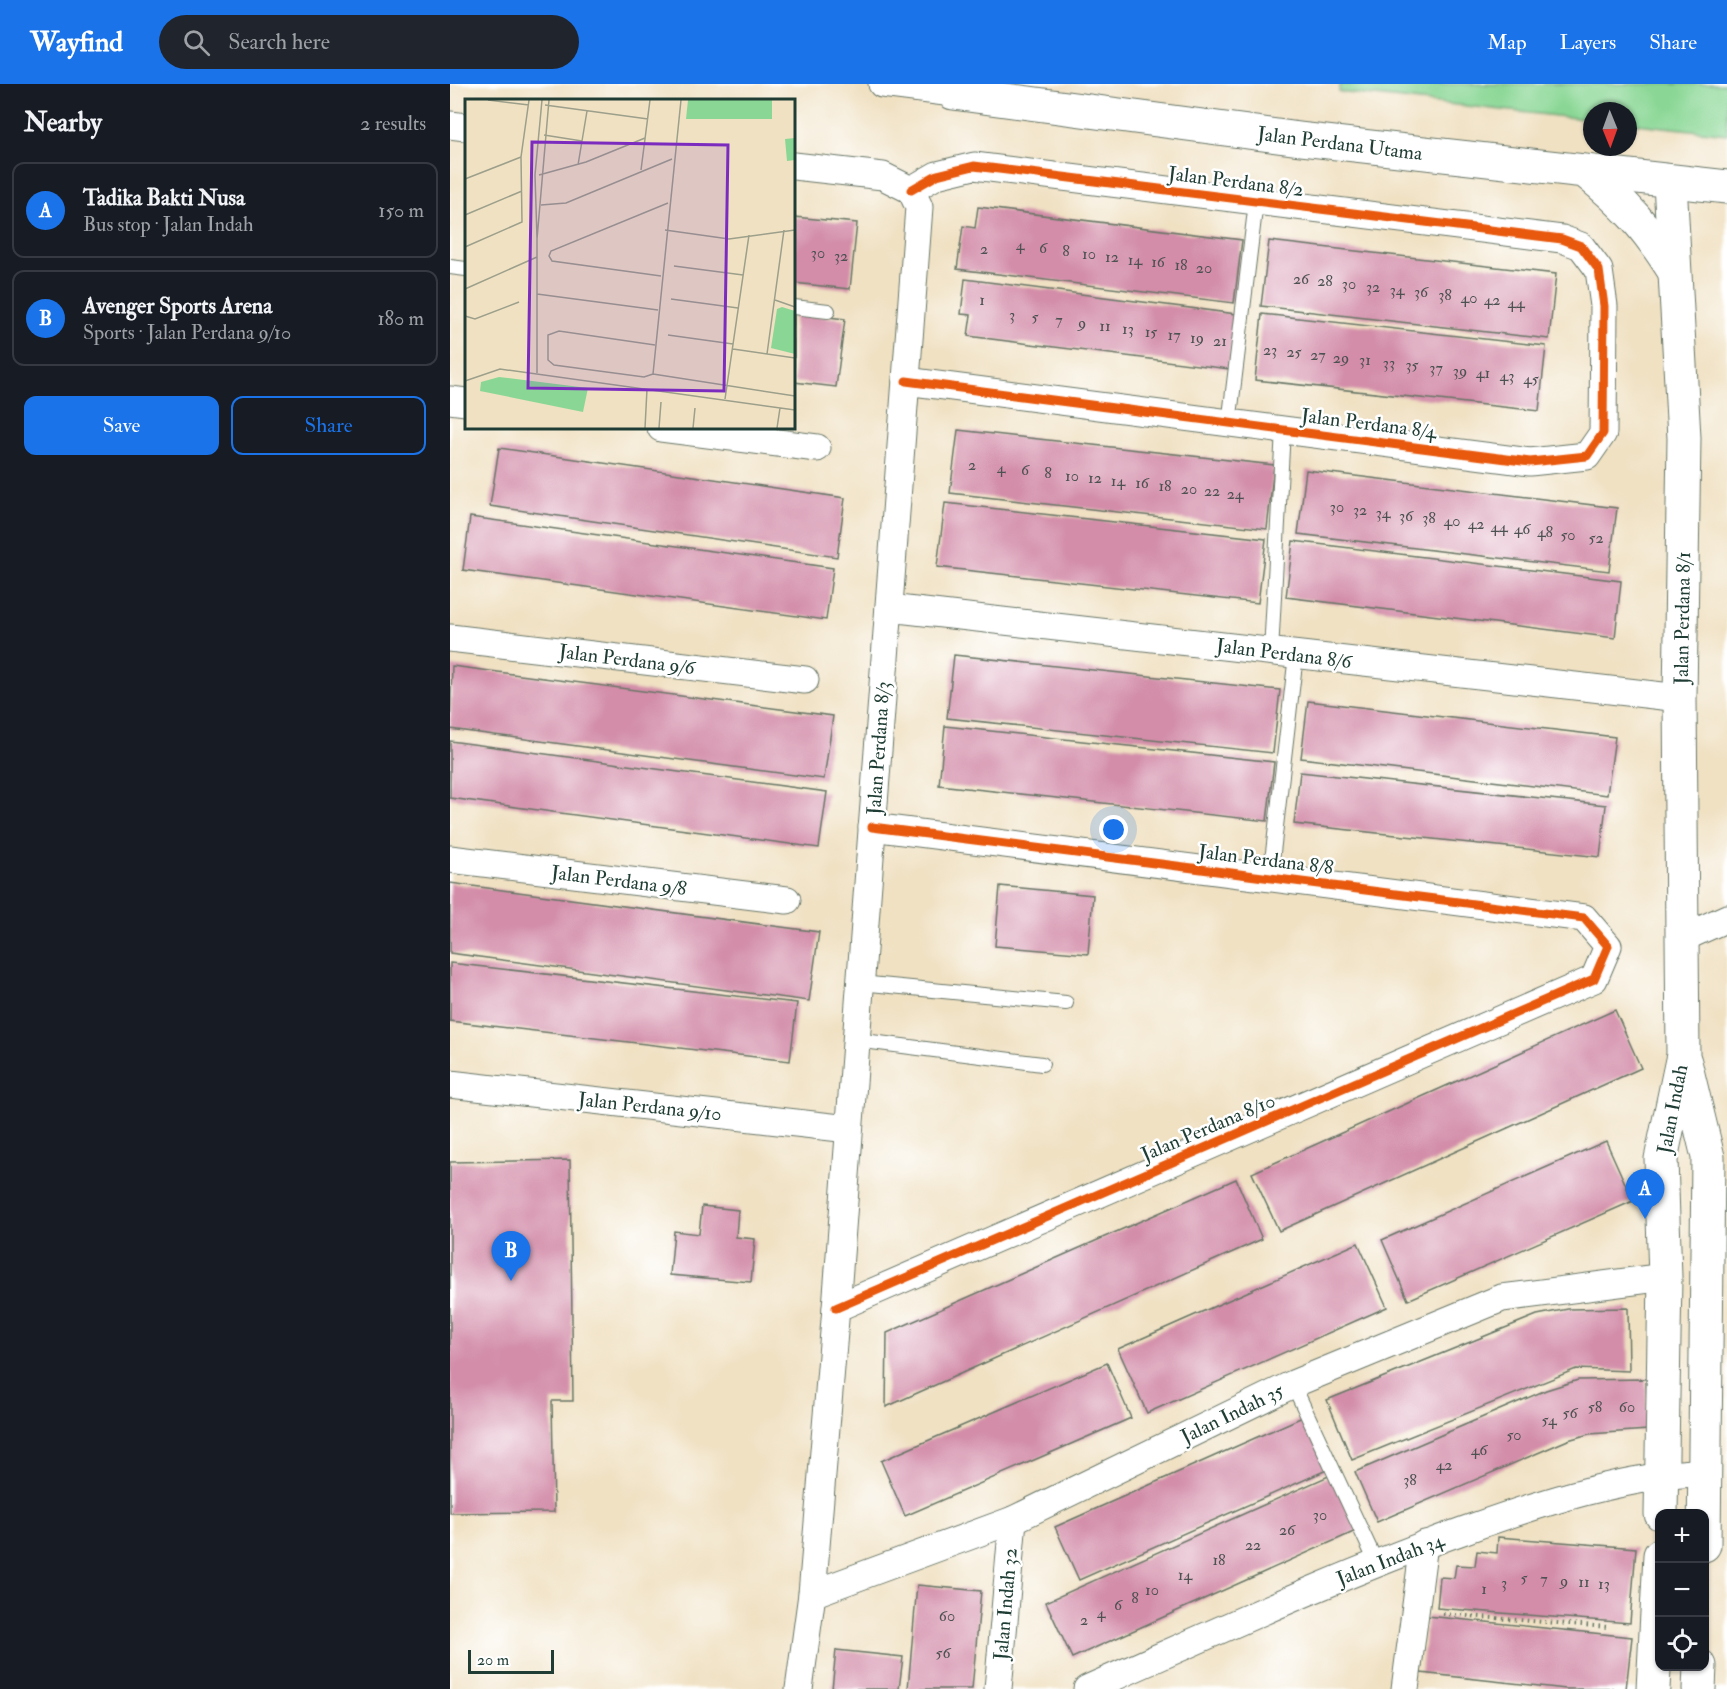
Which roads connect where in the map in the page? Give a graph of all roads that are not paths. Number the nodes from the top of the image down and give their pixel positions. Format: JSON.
{"nodes":[{"id":1,"x":882,"y":84,"type":"edge"},
{"id":2,"x":953,"y":89,"type":"edge"},
{"id":3,"x":450,"y":125,"type":"edge"},
{"id":4,"x":465,"y":127,"type":"edge"},
{"id":5,"x":795,"y":166,"type":"edge"},
{"id":6,"x":1586,"y":172,"type":"junction"},
{"id":7,"x":1670,"y":182,"type":"junction"},
{"id":8,"x":1727,"y":187,"type":"edge"},
{"id":9,"x":910,"y":190,"type":"junction"},
{"id":10,"x":1256,"y":202,"type":"junction"},
{"id":11,"x":1562,"y":239,"type":"joint"},
{"id":12,"x":450,"y":267,"type":"edge"},
{"id":13,"x":465,"y":269,"type":"edge"},
{"id":14,"x":1675,"y":273,"type":"junction"},
{"id":15,"x":795,"y":307,"type":"edge"},
{"id":16,"x":828,"y":311,"type":"dead end"},
{"id":17,"x":906,"y":381,"type":"junction"},
{"id":18,"x":450,"y":400,"type":"edge"},
{"id":19,"x":465,"y":402,"type":"edge"},
{"id":20,"x":1228,"y":424,"type":"junction"},
{"id":21,"x":670,"y":429,"type":"edge"},
{"id":22,"x":1283,"y":430,"type":"junction"},
{"id":23,"x":817,"y":448,"type":"dead end"},
{"id":24,"x":889,"y":608,"type":"junction"},
{"id":25,"x":450,"y":638,"type":"edge"},
{"id":26,"x":1283,"y":653,"type":"junction"},
{"id":27,"x":805,"y":680,"type":"dead end"},
{"id":28,"x":1680,"y":699,"type":"junction"},
{"id":29,"x":872,"y":827,"type":"junction"},
{"id":30,"x":450,"y":860,"type":"edge"},
{"id":31,"x":1270,"y":878,"type":"junction"},
{"id":32,"x":788,"y":900,"type":"dead end"},
{"id":33,"x":1727,"y":918,"type":"edge"},
{"id":34,"x":1683,"y":938,"type":"junction"},
{"id":35,"x":1594,"y":980,"type":"joint"},
{"id":36,"x":860,"y":983,"type":"junction"},
{"id":37,"x":1066,"y":1004,"type":"dead end"},
{"id":38,"x":856,"y":1040,"type":"junction"},
{"id":39,"x":1683,"y":1055,"type":"junction"},
{"id":40,"x":1042,"y":1064,"type":"dead end"},
{"id":41,"x":450,"y":1084,"type":"edge"},
{"id":42,"x":849,"y":1129,"type":"junction"},
{"id":43,"x":1665,"y":1277,"type":"junction"},
{"id":44,"x":836,"y":1308,"type":"junction"},
{"id":45,"x":1293,"y":1384,"type":"junction"},
{"id":46,"x":1707,"y":1472,"type":"junction"},
{"id":47,"x":1663,"y":1474,"type":"junction"},
{"id":48,"x":1661,"y":1509,"type":"edge"},
{"id":49,"x":1705,"y":1509,"type":"edge"},
{"id":50,"x":1013,"y":1520,"type":"junction"},
{"id":51,"x":1424,"y":1544,"type":"junction"},
{"id":52,"x":1376,"y":1562,"type":"junction"},
{"id":53,"x":1659,"y":1563,"type":"edge"},
{"id":54,"x":812,"y":1594,"type":"junction"},
{"id":55,"x":1700,"y":1671,"type":"edge"},
{"id":56,"x":799,"y":1689,"type":"edge"},
{"id":57,"x":998,"y":1689,"type":"edge"},
{"id":58,"x":1087,"y":1689,"type":"edge"},
{"id":59,"x":1405,"y":1689,"type":"edge"},
{"id":60,"x":1653,"y":1689,"type":"edge"},
{"id":61,"x":1699,"y":1689,"type":"edge"}],
"edges":[{"from":1,"to":2,"type":"street"},
{"from":2,"to":6,"type":"street","name":"Jalan Perdana Utama"},
{"from":3,"to":4,"type":"street"},
{"from":5,"to":9,"type":"street"},
{"from":6,"to":7,"type":"street","name":"Jalan Perdana Utama"},
{"from":6,"to":14,"type":"street"},
{"from":7,"to":8,"type":"street","name":"Jalan Perdana Utama"},
{"from":7,"to":14,"type":"street","name":"Jalan Perdana 8/1"},
{"from":9,"to":10,"type":"street","name":"Jalan Perdana 8/2"},
{"from":9,"to":17,"type":"street","name":"Jalan Perdana 8/3"},
{"from":10,"to":11,"type":"street","name":"Jalan Perdana 8/2"},
{"from":10,"to":20,"type":"lane"},
{"from":11,"to":22,"type":"street","name":"Jalan Perdana 8/4"},
{"from":12,"to":13,"type":"lane"},
{"from":14,"to":28,"type":"street","name":"Jalan Perdana 8/1"},
{"from":15,"to":16,"type":"lane"},
{"from":17,"to":20,"type":"street","name":"Jalan Perdana 8/4"},
{"from":17,"to":24,"type":"street","name":"Jalan Perdana 8/3"},
{"from":18,"to":19,"type":"street"},
{"from":20,"to":22,"type":"street","name":"Jalan Perdana 8/4"},
{"from":21,"to":23,"type":"street"},
{"from":22,"to":26,"type":"lane"},
{"from":24,"to":26,"type":"street","name":"Jalan Perdana 8/6"},
{"from":24,"to":29,"type":"street","name":"Jalan Perdana 8/3"},
{"from":25,"to":27,"type":"street","name":"Jalan Perdana 9/6"},
{"from":26,"to":28,"type":"street","name":"Jalan Perdana 8/6"},
{"from":26,"to":31,"type":"lane"},
{"from":28,"to":34,"type":"street","name":"Jalan Perdana 8/1"},
{"from":29,"to":31,"type":"street","name":"Jalan Perdana 8/8"},
{"from":29,"to":36,"type":"street","name":"Jalan Perdana 8/3"},
{"from":30,"to":32,"type":"street","name":"Jalan Perdana 9/8"},
{"from":31,"to":35,"type":"street","name":"Jalan Perdana 8/8"},
{"from":33,"to":34,"type":"street"},
{"from":34,"to":39,"type":"street","name":"Jalan Perdana 8/1"},
{"from":35,"to":44,"type":"street","name":"Jalan Perdana 8/10"},
{"from":36,"to":37,"type":"lane"},
{"from":36,"to":38,"type":"street","name":"Jalan Perdana 8/3"},
{"from":38,"to":40,"type":"lane"},
{"from":38,"to":42,"type":"street","name":"Jalan Perdana 8/3"},
{"from":39,"to":43,"type":"street","name":"Jalan Indah"},
{"from":39,"to":46,"type":"street","name":"Jalan Indah"},
{"from":41,"to":42,"type":"street","name":"Jalan Perdana 9/10"},
{"from":42,"to":44,"type":"street","name":"Jalan Perdana 8/3"},
{"from":43,"to":45,"type":"street","name":"Jalan Indah 35"},
{"from":43,"to":47,"type":"street","name":"Jalan Indah"},
{"from":44,"to":54,"type":"street"},
{"from":45,"to":50,"type":"street","name":"Jalan Indah 35"},
{"from":45,"to":52,"type":"lane"},
{"from":46,"to":47,"type":"street","name":"Jalan Indah 34"},
{"from":46,"to":49,"type":"street","name":"Jalan Indah"},
{"from":47,"to":48,"type":"street","name":"Jalan Indah"},
{"from":47,"to":51,"type":"street","name":"Jalan Indah 34"},
{"from":50,"to":54,"type":"street","name":"Jalan Indah 35"},
{"from":50,"to":57,"type":"street","name":"Jalan Indah 32"},
{"from":51,"to":52,"type":"street","name":"Jalan Indah 34"},
{"from":51,"to":59,"type":"street"},
{"from":52,"to":58,"type":"street","name":"Jalan Indah 34"},
{"from":53,"to":60,"type":"street"},
{"from":54,"to":56,"type":"street"},
{"from":55,"to":61,"type":"street"}]}
